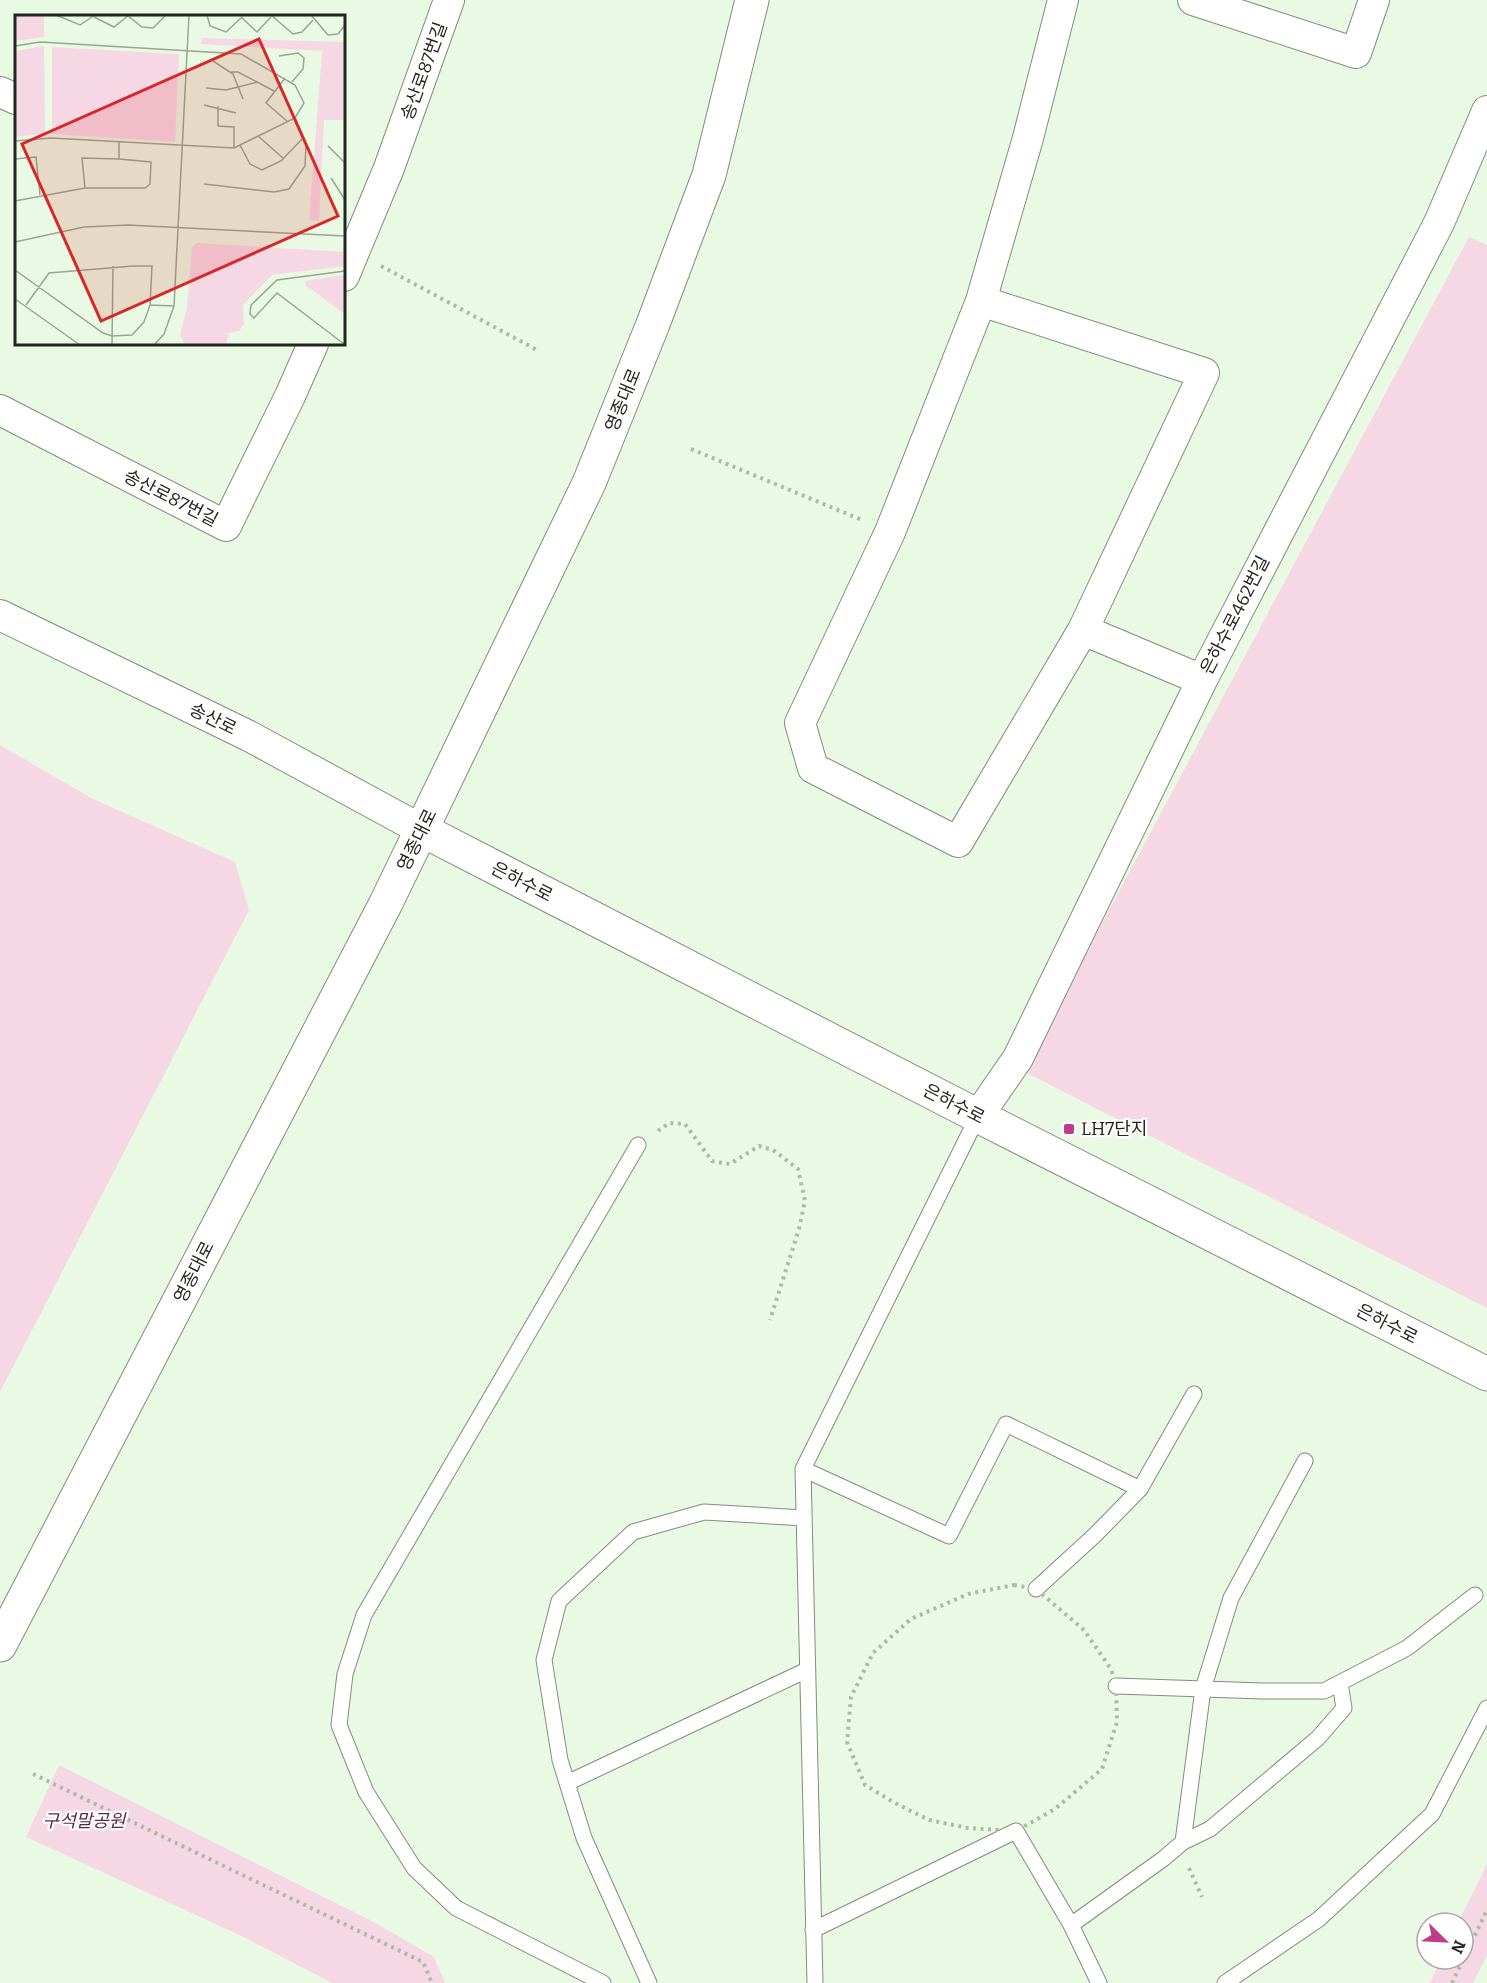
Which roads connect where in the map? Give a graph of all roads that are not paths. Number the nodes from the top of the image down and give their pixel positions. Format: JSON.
{"nodes":[{"id":1,"x":449,"y":0,"type":"edge"},
{"id":2,"x":752,"y":0,"type":"edge"},
{"id":3,"x":1063,"y":0,"type":"edge"},
{"id":4,"x":1193,"y":0,"type":"edge"},
{"id":5,"x":1374,"y":0,"type":"edge"},
{"id":6,"x":0,"y":92,"type":"edge"},
{"id":7,"x":15,"y":99,"type":"edge"},
{"id":8,"x":1487,"y":111,"type":"edge"},
{"id":9,"x":353,"y":261,"type":"edge"},
{"id":10,"x":981,"y":301,"type":"junction"},
{"id":11,"x":313,"y":345,"type":"edge"},
{"id":12,"x":0,"y":410,"type":"edge"},
{"id":13,"x":0,"y":615,"type":"edge"},
{"id":14,"x":1083,"y":630,"type":"junction"},
{"id":15,"x":1202,"y":680,"type":"junction"},
{"id":16,"x":422,"y":830,"type":"junction"},
{"id":17,"x":978,"y":1116,"type":"junction"},
{"id":18,"x":638,"y":1145,"type":"road end"},
{"id":19,"x":1487,"y":1374,"type":"edge"},
{"id":20,"x":1194,"y":1394,"type":"dead end"},
{"id":21,"x":1305,"y":1461,"type":"dead end"},
{"id":22,"x":803,"y":1469,"type":"junction"},
{"id":23,"x":1140,"y":1489,"type":"junction"},
{"id":24,"x":804,"y":1518,"type":"junction"},
{"id":25,"x":1036,"y":1589,"type":"road end"},
{"id":26,"x":1474,"y":1594,"type":"dead end"},
{"id":27,"x":0,"y":1645,"type":"edge"},
{"id":28,"x":807,"y":1670,"type":"junction"},
{"id":29,"x":1340,"y":1683,"type":"junction"},
{"id":30,"x":1116,"y":1686,"type":"road end"},
{"id":31,"x":1203,"y":1689,"type":"junction"},
{"id":32,"x":1487,"y":1708,"type":"edge"},
{"id":33,"x":567,"y":1783,"type":"junction"},
{"id":34,"x":1183,"y":1842,"type":"junction"},
{"id":35,"x":1071,"y":1925,"type":"junction"},
{"id":36,"x":813,"y":1930,"type":"junction"},
{"id":37,"x":603,"y":1983,"type":"edge"},
{"id":38,"x":649,"y":1983,"type":"edge"},
{"id":39,"x":815,"y":1983,"type":"edge"},
{"id":40,"x":1099,"y":1983,"type":"edge"},
{"id":41,"x":1225,"y":1983,"type":"edge"}],
"edges":[{"from":1,"to":9,"type":"street","name":"송산로87번길"},
{"from":2,"to":16,"type":"street","name":"영종대로"},
{"from":3,"to":10,"type":"street"},
{"from":4,"to":5,"type":"street"},
{"from":6,"to":7,"type":"street"},
{"from":8,"to":15,"type":"street","name":"은하수로462번길"},
{"from":10,"to":14,"type":"street"},
{"from":10,"to":14,"type":"street"},
{"from":11,"to":12,"type":"street","name":"송산로87번길"},
{"from":13,"to":16,"type":"street","name":"송산로"},
{"from":14,"to":15,"type":"street"},
{"from":15,"to":17,"type":"street","name":"은하수로462번길"},
{"from":16,"to":17,"type":"street","name":"은하수로"},
{"from":16,"to":27,"type":"street","name":"영종대로"},
{"from":17,"to":19,"type":"street","name":"은하수로"},
{"from":17,"to":22,"type":"lane"},
{"from":18,"to":37,"type":"lane"},
{"from":20,"to":23,"type":"lane"},
{"from":21,"to":31,"type":"lane"},
{"from":22,"to":23,"type":"lane"},
{"from":22,"to":24,"type":"lane"},
{"from":23,"to":25,"type":"lane"},
{"from":24,"to":28,"type":"lane"},
{"from":24,"to":33,"type":"lane"},
{"from":26,"to":29,"type":"lane"},
{"from":28,"to":33,"type":"lane"},
{"from":28,"to":36,"type":"lane"},
{"from":29,"to":31,"type":"lane"},
{"from":29,"to":34,"type":"lane"},
{"from":30,"to":31,"type":"lane"},
{"from":31,"to":34,"type":"lane"},
{"from":32,"to":41,"type":"lane"},
{"from":33,"to":38,"type":"lane"},
{"from":34,"to":35,"type":"lane"},
{"from":35,"to":36,"type":"lane"},
{"from":35,"to":40,"type":"lane"},
{"from":36,"to":39,"type":"lane"}]}
